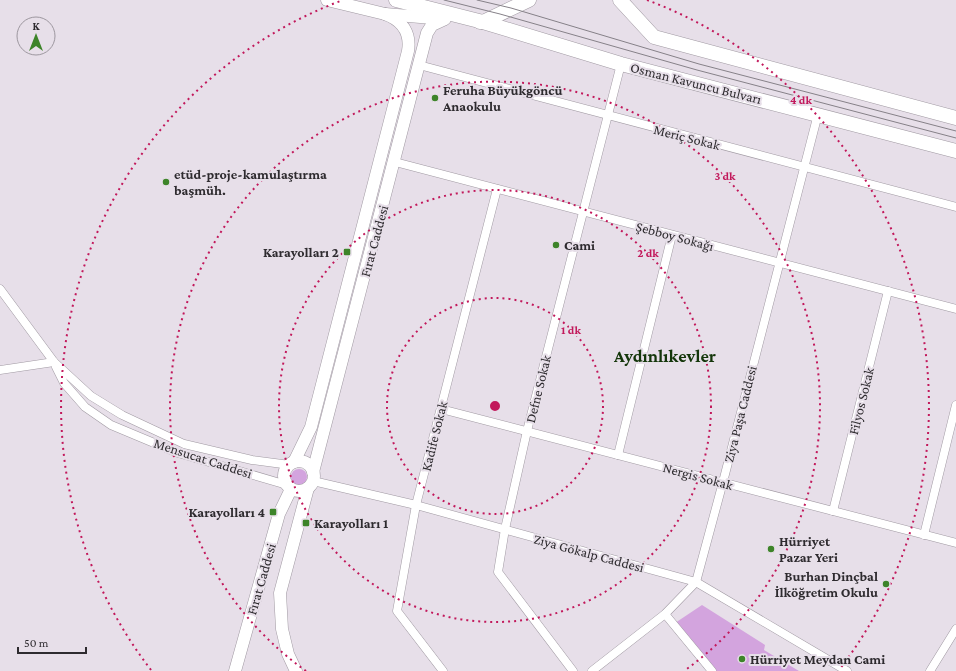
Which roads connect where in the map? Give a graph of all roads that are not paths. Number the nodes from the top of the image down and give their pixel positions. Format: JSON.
{"nodes":[{"id":1,"x":327,"y":0,"type":"edge"},
{"id":2,"x":396,"y":0,"type":"edge"},
{"id":3,"x":529,"y":0,"type":"edge"},
{"id":4,"x":623,"y":2,"type":"edge"},
{"id":5,"x":385,"y":14,"type":"junction"},
{"id":6,"x":445,"y":19,"type":"junction"},
{"id":7,"x":483,"y":22,"type":"junction"},
{"id":8,"x":621,"y":64,"type":"junction"},
{"id":9,"x":419,"y":65,"type":"junction"},
{"id":10,"x":818,"y":114,"type":"junction"},
{"id":11,"x":607,"y":116,"type":"junction"},
{"id":12,"x":956,"y":118,"type":"edge"},
{"id":13,"x":956,"y":151,"type":"edge"},
{"id":14,"x":395,"y":162,"type":"junction"},
{"id":15,"x":804,"y":167,"type":"junction"},
{"id":16,"x":497,"y":189,"type":"junction"},
{"id":17,"x":956,"y":207,"type":"edge"},
{"id":18,"x":583,"y":212,"type":"junction"},
{"id":19,"x":672,"y":235,"type":"junction"},
{"id":20,"x":779,"y":263,"type":"junction"},
{"id":21,"x":0,"y":289,"type":"edge"},
{"id":22,"x":888,"y":291,"type":"junction"},
{"id":23,"x":956,"y":309,"type":"edge"},
{"id":24,"x":54,"y":362,"type":"junction"},
{"id":25,"x":0,"y":370,"type":"edge"},
{"id":26,"x":956,"y":405,"type":"edge"},
{"id":27,"x":441,"y":409,"type":"junction"},
{"id":28,"x":527,"y":431,"type":"junction"},
{"id":29,"x":618,"y":455,"type":"junction"},
{"id":30,"x":292,"y":464,"type":"junction"},
{"id":31,"x":312,"y":480,"type":"junction"},
{"id":32,"x":723,"y":482,"type":"junction"},
{"id":33,"x":289,"y":487,"type":"junction"},
{"id":34,"x":416,"y":505,"type":"junction"},
{"id":35,"x":833,"y":511,"type":"junction"},
{"id":36,"x":505,"y":529,"type":"junction"},
{"id":37,"x":924,"y":535,"type":"junction"},
{"id":38,"x":956,"y":543,"type":"edge"},
{"id":39,"x":696,"y":582,"type":"junction"},
{"id":40,"x":665,"y":614,"type":"junction"},
{"id":41,"x":956,"y":629,"type":"edge"},
{"id":42,"x":235,"y":671,"type":"edge"},
{"id":43,"x":296,"y":671,"type":"edge"},
{"id":44,"x":443,"y":671,"type":"edge"},
{"id":45,"x":573,"y":671,"type":"edge"},
{"id":46,"x":592,"y":671,"type":"edge"},
{"id":47,"x":712,"y":671,"type":"edge"},
{"id":48,"x":847,"y":671,"type":"edge"},
{"id":49,"x":930,"y":671,"type":"edge"}],
"edges":[{"from":1,"to":5,"type":"main road"},
{"from":2,"to":7,"type":"highway"},
{"from":3,"to":7,"type":"highway"},
{"from":4,"to":12,"type":"highway"},
{"from":5,"to":6,"type":"main road"},
{"from":5,"to":30,"type":"main road","name":"Fırat Caddesi"},
{"from":6,"to":7,"type":"highway"},
{"from":6,"to":9,"type":"main road","name":"Fırat Caddesi"},
{"from":7,"to":8,"type":"highway","name":"Osman Kavuncu Bulvarı"},
{"from":8,"to":10,"type":"highway","name":"Osman Kavuncu Bulvarı"},
{"from":8,"to":11,"type":"street","name":"Defne Sokak"},
{"from":9,"to":11,"type":"street","name":"Meriç Sokak"},
{"from":9,"to":14,"type":"main road","name":"Fırat Caddesi"},
{"from":10,"to":13,"type":"highway","name":"Osman Kavuncu Bulvarı"},
{"from":10,"to":15,"type":"street","name":"Ziya Paşa Caddesi"},
{"from":11,"to":15,"type":"street","name":"Meriç Sokak"},
{"from":11,"to":18,"type":"street","name":"Defne Sokak"},
{"from":14,"to":16,"type":"street","name":"Şebboy Sokağı"},
{"from":14,"to":31,"type":"main road","name":"Fırat Caddesi"},
{"from":15,"to":17,"type":"street","name":"Meriç Sokak"},
{"from":15,"to":20,"type":"street","name":"Ziya Paşa Caddesi"},
{"from":16,"to":18,"type":"street","name":"Şebboy Sokağı"},
{"from":16,"to":27,"type":"street","name":"Kadife Sokak"},
{"from":18,"to":19,"type":"street","name":"Şebboy Sokağı"},
{"from":18,"to":28,"type":"street","name":"Defne Sokak"},
{"from":19,"to":20,"type":"street","name":"Şebboy Sokağı"},
{"from":19,"to":29,"type":"street"},
{"from":20,"to":22,"type":"street","name":"Şebboy Sokağı"},
{"from":20,"to":32,"type":"street","name":"Ziya Paşa Caddesi"},
{"from":21,"to":24,"type":"street","name":"Mensucat Caddesi"},
{"from":22,"to":23,"type":"street","name":"Şebboy Sokağı"},
{"from":22,"to":35,"type":"street","name":"Filyos Sokak"},
{"from":24,"to":25,"type":"street"},
{"from":24,"to":30,"type":"street","name":"Mensucat Caddesi"},
{"from":24,"to":33,"type":"street","name":"Mensucat Caddesi"},
{"from":26,"to":37,"type":"street"},
{"from":27,"to":28,"type":"street","name":"Nergis Sokak"},
{"from":27,"to":34,"type":"street","name":"Kadife Sokak"},
{"from":28,"to":29,"type":"street","name":"Nergis Sokak"},
{"from":28,"to":36,"type":"street","name":"Defne Sokak"},
{"from":29,"to":32,"type":"street","name":"Nergis Sokak"},
{"from":30,"to":31,"type":"main road"},
{"from":30,"to":33,"type":"main road"},
{"from":31,"to":33,"type":"main road"},
{"from":31,"to":34,"type":"street","name":"Ziya Gökalp Caddesi"},
{"from":31,"to":43,"type":"main road","name":"Fırat Caddesi"},
{"from":32,"to":35,"type":"street","name":"Nergis Sokak"},
{"from":32,"to":39,"type":"street","name":"Ziya Paşa Caddesi"},
{"from":33,"to":42,"type":"main road","name":"Fırat Caddesi"},
{"from":34,"to":36,"type":"street","name":"Ziya Gökalp Caddesi"},
{"from":34,"to":44,"type":"street","name":"Kadife Sokak"},
{"from":35,"to":37,"type":"street","name":"Nergis Sokak"},
{"from":36,"to":39,"type":"street","name":"Ziya Gökalp Caddesi"},
{"from":36,"to":45,"type":"street","name":"Defne Sokak"},
{"from":37,"to":38,"type":"street","name":"Nergis Sokak"},
{"from":39,"to":40,"type":"street","name":"Ziya Paşa Caddesi"},
{"from":39,"to":48,"type":"street","name":"Ziya Gökalp Caddesi"},
{"from":40,"to":46,"type":"street","name":"Ziya Paşa Caddesi"},
{"from":40,"to":47,"type":"street"},
{"from":41,"to":49,"type":"street"}]}
